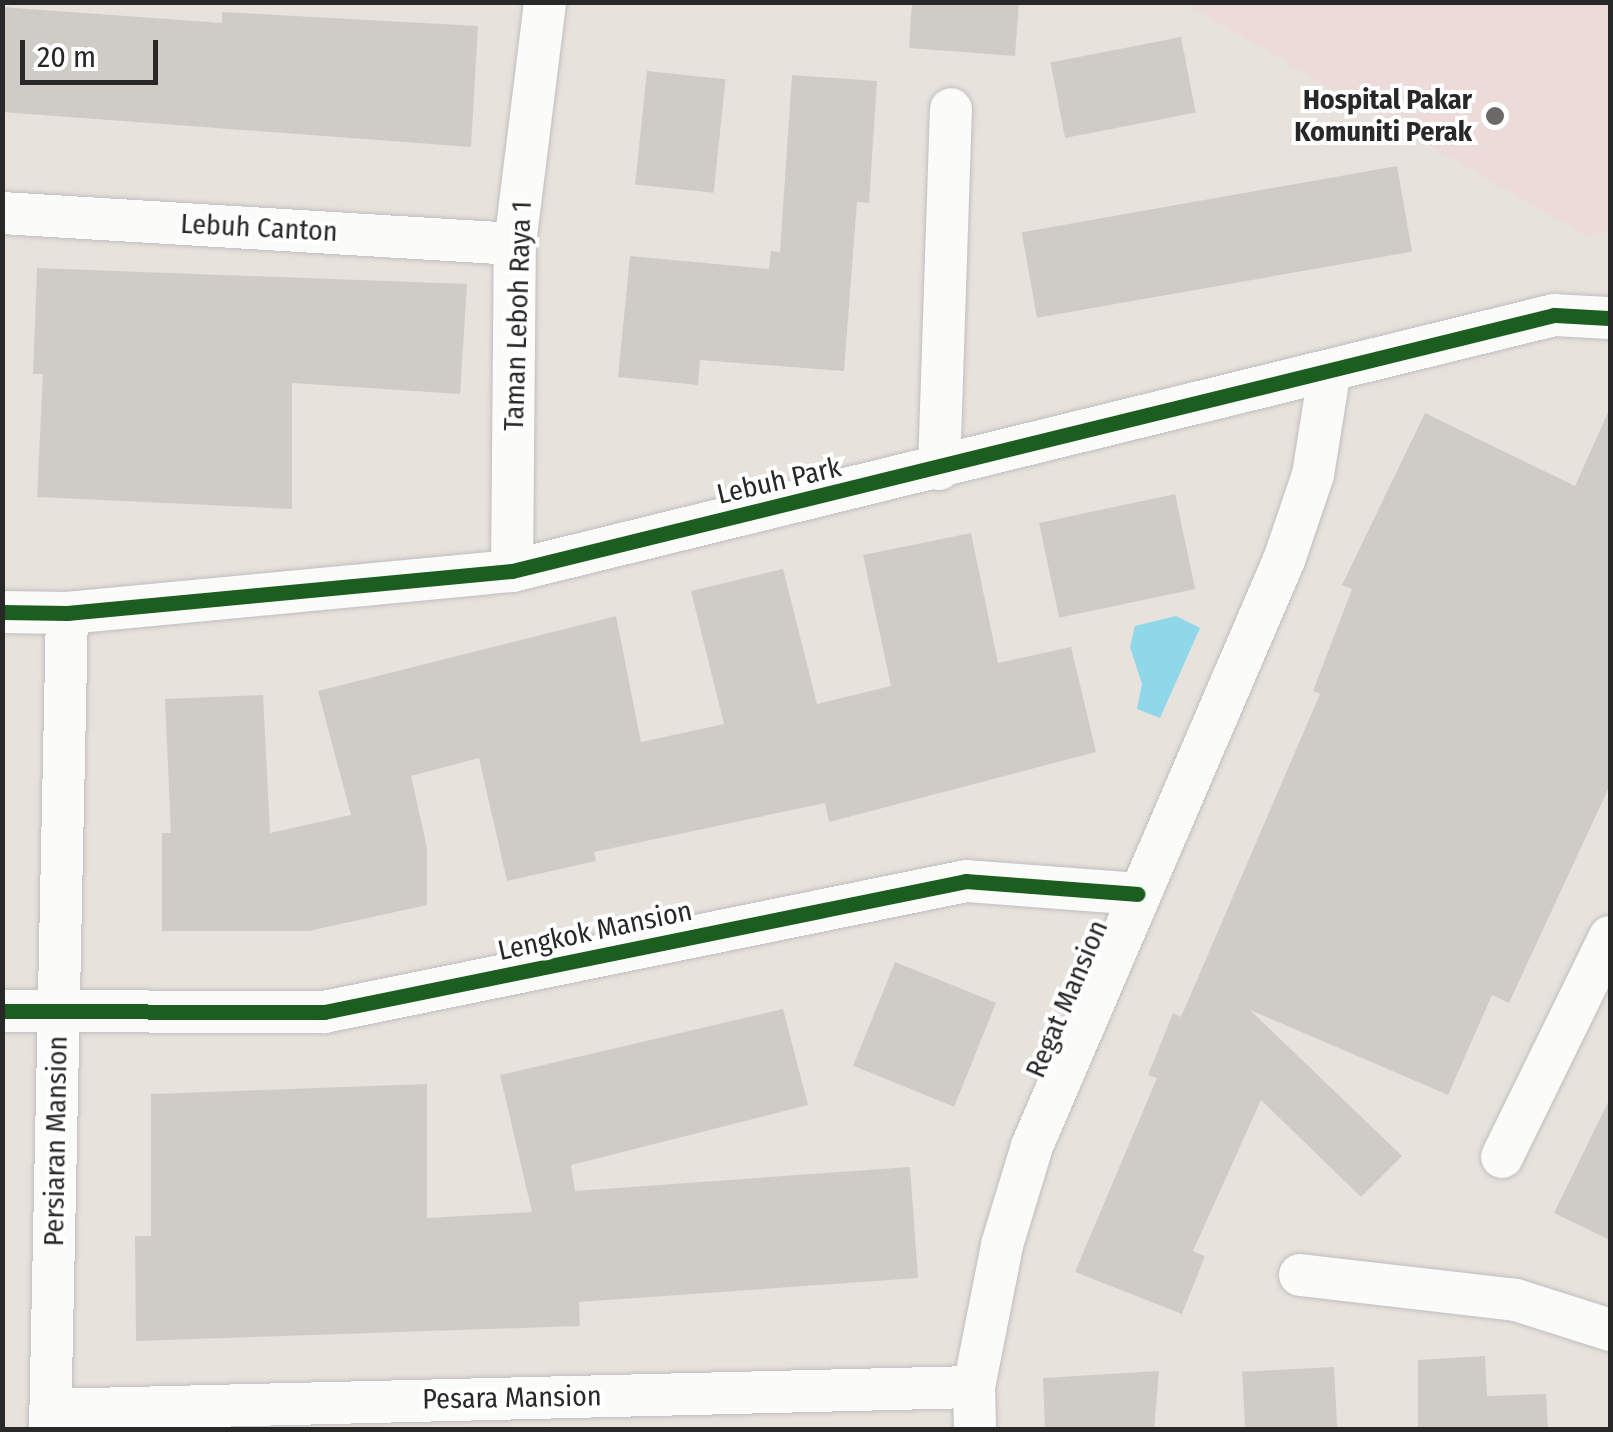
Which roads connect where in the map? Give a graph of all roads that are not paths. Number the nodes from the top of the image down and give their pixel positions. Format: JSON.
{"nodes":[{"id":1,"x":545,"y":2,"type":"edge"},
{"id":2,"x":951,"y":110,"type":"dead end"},
{"id":3,"x":2,"y":213,"type":"edge"},
{"id":4,"x":515,"y":244,"type":"junction"},
{"id":5,"x":1610,"y":318,"type":"edge"},
{"id":6,"x":1328,"y":375,"type":"junction"},
{"id":7,"x":939,"y":468,"type":"junction"},
{"id":8,"x":512,"y":571,"type":"junction"},
{"id":9,"x":2,"y":612,"type":"edge"},
{"id":10,"x":66,"y":613,"type":"junction"},
{"id":11,"x":1138,"y":894,"type":"junction"},
{"id":12,"x":1610,"y":937,"type":"edge"},
{"id":13,"x":2,"y":1011,"type":"edge"},
{"id":14,"x":59,"y":1012,"type":"junction"},
{"id":15,"x":1502,"y":1157,"type":"dead end"},
{"id":16,"x":1300,"y":1276,"type":"dead end"},
{"id":17,"x":1610,"y":1330,"type":"edge"},
{"id":18,"x":974,"y":1387,"type":"junction"},
{"id":19,"x":441,"y":1415,"type":"edge"},
{"id":20,"x":50,"y":1420,"type":"edge"},
{"id":21,"x":975,"y":1430,"type":"edge"}],
"edges":[{"from":1,"to":4,"type":"street","name":"Taman Leboh Raya 1"},
{"from":2,"to":7,"type":"street"},
{"from":3,"to":4,"type":"street","name":"Lebuh Canton"},
{"from":4,"to":8,"type":"street","name":"Taman Leboh Raya 1"},
{"from":5,"to":6,"type":"street","name":"Lebuh Park"},
{"from":6,"to":7,"type":"street","name":"Lebuh Park"},
{"from":6,"to":11,"type":"street","name":"Regat Mansion"},
{"from":7,"to":8,"type":"street","name":"Lebuh Park"},
{"from":8,"to":10,"type":"street","name":"Lebuh Park"},
{"from":9,"to":10,"type":"street","name":"Lebuh Park"},
{"from":10,"to":14,"type":"street","name":"Persiaran Mansion"},
{"from":11,"to":14,"type":"street","name":"Lengkok Mansion"},
{"from":11,"to":18,"type":"street","name":"Regat Mansion"},
{"from":12,"to":15,"type":"street"},
{"from":13,"to":14,"type":"street","name":"Lengkok Mansion"},
{"from":14,"to":20,"type":"street","name":"Persiaran Mansion"},
{"from":16,"to":17,"type":"street"},
{"from":18,"to":19,"type":"street","name":"Pesara Mansion"},
{"from":18,"to":21,"type":"street","name":"Regat Mansion"},
{"from":19,"to":20,"type":"street","name":"Pesara Mansion"}]}
